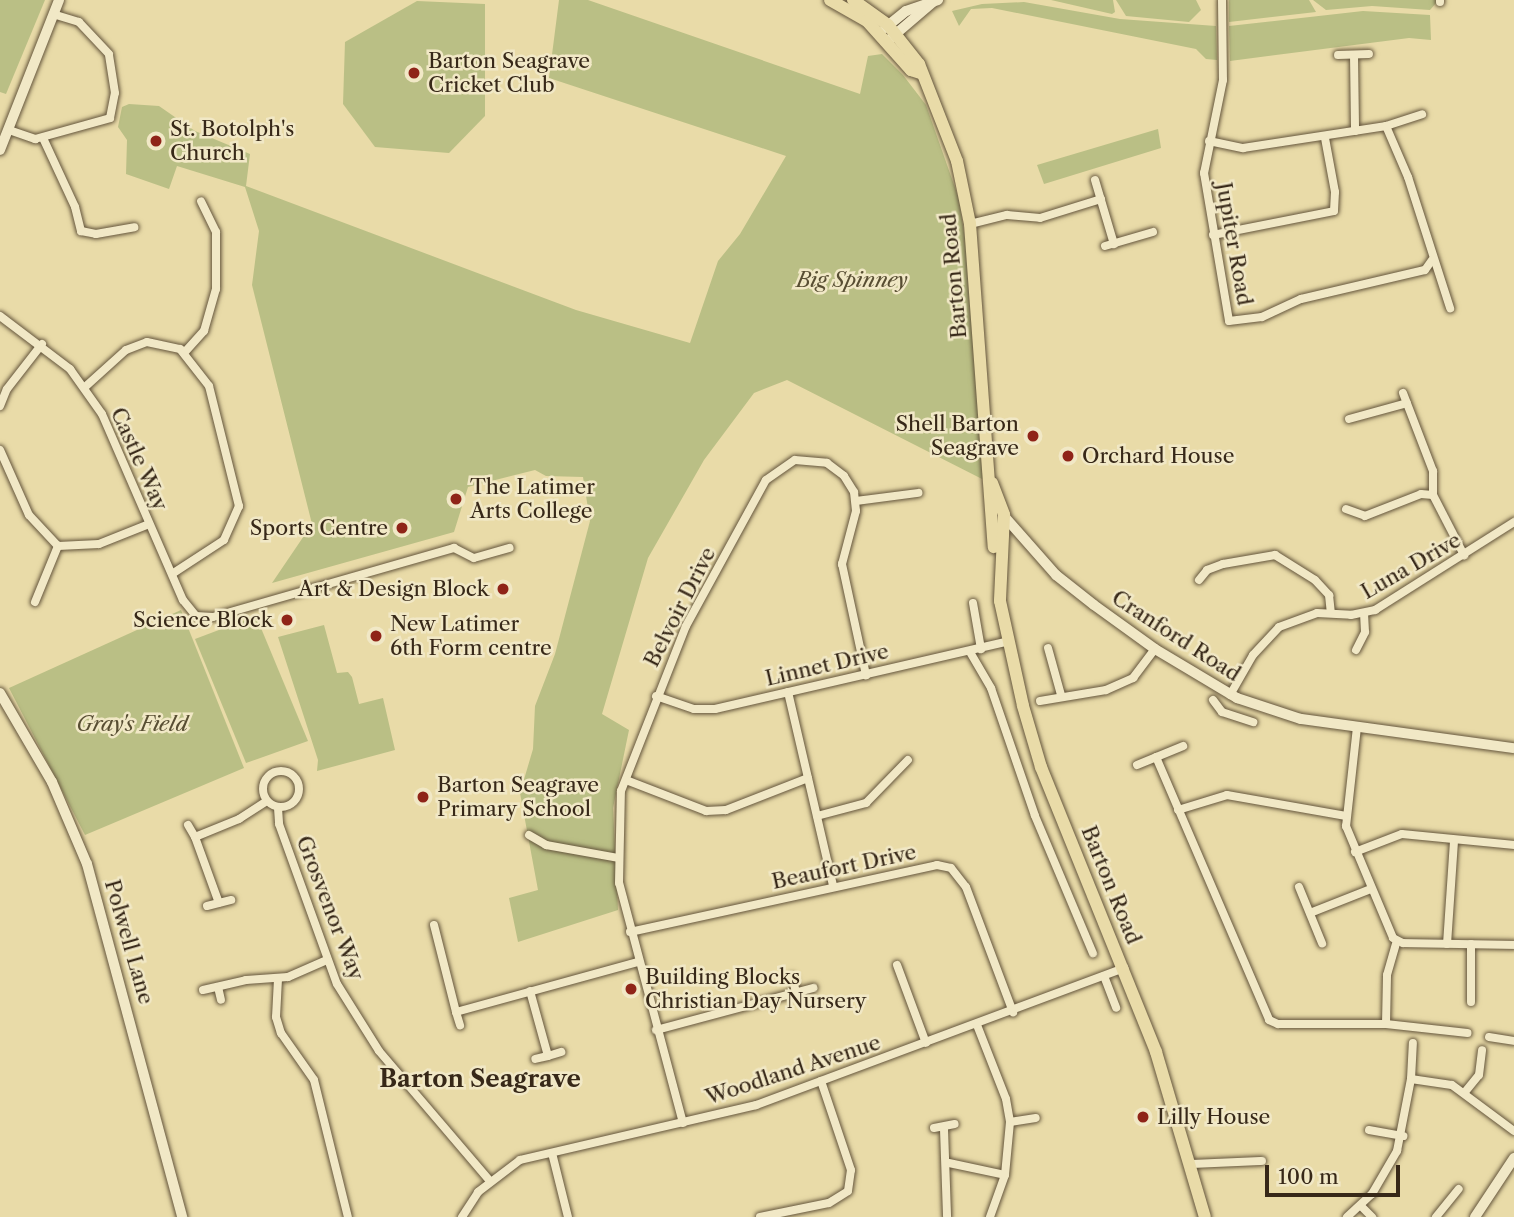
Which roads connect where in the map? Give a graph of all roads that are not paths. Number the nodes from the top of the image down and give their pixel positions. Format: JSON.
{"nodes":[{"id":1,"x":59,"y":0,"type":"edge"},
{"id":2,"x":830,"y":0,"type":"edge"},
{"id":3,"x":853,"y":0,"type":"edge"},
{"id":4,"x":1222,"y":0,"type":"edge"},
{"id":5,"x":935,"y":1,"type":"edge"},
{"id":6,"x":56,"y":15,"type":"junction"},
{"id":7,"x":888,"y":33,"type":"junction"},
{"id":8,"x":1368,"y":54,"type":"dead end"},
{"id":9,"x":1338,"y":55,"type":"dead end"},
{"id":10,"x":1354,"y":55,"type":"junction"},
{"id":11,"x":1422,"y":114,"type":"dead end"},
{"id":12,"x":1386,"y":126,"type":"junction"},
{"id":13,"x":9,"y":130,"type":"junction"},
{"id":14,"x":1355,"y":131,"type":"junction"},
{"id":15,"x":43,"y":138,"type":"junction"},
{"id":16,"x":1325,"y":138,"type":"junction"},
{"id":17,"x":1209,"y":141,"type":"junction"},
{"id":18,"x":0,"y":150,"type":"edge"},
{"id":19,"x":1095,"y":180,"type":"dead end"},
{"id":20,"x":1101,"y":199,"type":"junction"},
{"id":21,"x":201,"y":201,"type":"dead end"},
{"id":22,"x":970,"y":225,"type":"junction"},
{"id":23,"x":134,"y":228,"type":"dead end"},
{"id":24,"x":1153,"y":232,"type":"dead end"},
{"id":25,"x":1213,"y":235,"type":"junction"},
{"id":26,"x":1432,"y":260,"type":"junction"},
{"id":27,"x":1450,"y":308,"type":"dead end"},
{"id":28,"x":0,"y":316,"type":"edge"},
{"id":29,"x":42,"y":344,"type":"junction"},
{"id":30,"x":184,"y":353,"type":"junction"},
{"id":31,"x":85,"y":387,"type":"junction"},
{"id":32,"x":1403,"y":393,"type":"dead end"},
{"id":33,"x":1407,"y":403,"type":"junction"},
{"id":34,"x":0,"y":405,"type":"edge"},
{"id":35,"x":1349,"y":419,"type":"dead end"},
{"id":36,"x":0,"y":450,"type":"edge"},
{"id":37,"x":918,"y":493,"type":"dead end"},
{"id":38,"x":1433,"y":495,"type":"junction"},
{"id":39,"x":856,"y":501,"type":"junction"},
{"id":40,"x":1346,"y":509,"type":"dead end"},
{"id":41,"x":1514,"y":523,"type":"edge"},
{"id":42,"x":149,"y":524,"type":"junction"},
{"id":43,"x":1002,"y":525,"type":"junction"},
{"id":44,"x":58,"y":546,"type":"junction"},
{"id":45,"x":510,"y":548,"type":"dead end"},
{"id":46,"x":1464,"y":555,"type":"junction"},
{"id":47,"x":172,"y":574,"type":"junction"},
{"id":48,"x":1199,"y":580,"type":"dead end"},
{"id":49,"x":35,"y":602,"type":"dead end"},
{"id":50,"x":973,"y":603,"type":"dead end"},
{"id":51,"x":1331,"y":613,"type":"junction"},
{"id":52,"x":1364,"y":614,"type":"junction"},
{"id":53,"x":1006,"y":642,"type":"junction"},
{"id":54,"x":1048,"y":648,"type":"dead end"},
{"id":55,"x":981,"y":649,"type":"junction"},
{"id":56,"x":1155,"y":649,"type":"junction"},
{"id":57,"x":1356,"y":650,"type":"dead end"},
{"id":58,"x":970,"y":652,"type":"junction"},
{"id":59,"x":866,"y":675,"type":"junction"},
{"id":60,"x":788,"y":692,"type":"junction"},
{"id":61,"x":0,"y":693,"type":"edge"},
{"id":62,"x":656,"y":695,"type":"junction"},
{"id":63,"x":1061,"y":695,"type":"junction"},
{"id":64,"x":1234,"y":697,"type":"junction"},
{"id":65,"x":1213,"y":700,"type":"dead end"},
{"id":66,"x":1040,"y":701,"type":"dead end"},
{"id":67,"x":1230,"y":716,"type":"junction"},
{"id":68,"x":1252,"y":722,"type":"dead end"},
{"id":69,"x":1357,"y":727,"type":"junction"},
{"id":70,"x":1183,"y":746,"type":"dead end"},
{"id":71,"x":1514,"y":748,"type":"edge"},
{"id":72,"x":1156,"y":757,"type":"junction"},
{"id":73,"x":908,"y":760,"type":"dead end"},
{"id":74,"x":1137,"y":765,"type":"dead end"},
{"id":75,"x":808,"y":778,"type":"junction"},
{"id":76,"x":626,"y":780,"type":"junction"},
{"id":77,"x":267,"y":801,"type":"junction"},
{"id":78,"x":278,"y":808,"type":"junction"},
{"id":79,"x":1178,"y":810,"type":"junction"},
{"id":80,"x":817,"y":816,"type":"junction"},
{"id":81,"x":1346,"y":817,"type":"junction"},
{"id":82,"x":188,"y":825,"type":"dead end"},
{"id":83,"x":529,"y":835,"type":"dead end"},
{"id":84,"x":195,"y":837,"type":"junction"},
{"id":85,"x":1454,"y":842,"type":"junction"},
{"id":86,"x":1514,"y":845,"type":"edge"},
{"id":87,"x":1355,"y":852,"type":"junction"},
{"id":88,"x":618,"y":858,"type":"junction"},
{"id":89,"x":832,"y":886,"type":"junction"},
{"id":90,"x":1299,"y":887,"type":"dead end"},
{"id":91,"x":1371,"y":889,"type":"junction"},
{"id":92,"x":231,"y":900,"type":"dead end"},
{"id":93,"x":219,"y":903,"type":"junction"},
{"id":94,"x":207,"y":906,"type":"dead end"},
{"id":95,"x":1310,"y":913,"type":"junction"},
{"id":96,"x":434,"y":925,"type":"dead end"},
{"id":97,"x":630,"y":932,"type":"junction"},
{"id":98,"x":447,"y":933,"type":"dead end"},
{"id":99,"x":437,"y":936,"type":"junction"},
{"id":100,"x":1397,"y":941,"type":"junction"},
{"id":101,"x":1322,"y":943,"type":"dead end"},
{"id":102,"x":1447,"y":944,"type":"junction"},
{"id":103,"x":1471,"y":944,"type":"junction"},
{"id":104,"x":1514,"y":945,"type":"edge"},
{"id":105,"x":1093,"y":953,"type":"dead end"},
{"id":106,"x":327,"y":960,"type":"junction"},
{"id":107,"x":638,"y":962,"type":"junction"},
{"id":108,"x":897,"y":965,"type":"dead end"},
{"id":109,"x":1124,"y":968,"type":"junction"},
{"id":110,"x":1104,"y":976,"type":"junction"},
{"id":111,"x":793,"y":977,"type":"dead end"},
{"id":112,"x":278,"y":979,"type":"junction"},
{"id":113,"x":218,"y":987,"type":"junction"},
{"id":114,"x":813,"y":988,"type":"dead end"},
{"id":115,"x":203,"y":990,"type":"dead end"},
{"id":116,"x":530,"y":991,"type":"junction"},
{"id":117,"x":796,"y":992,"type":"junction"},
{"id":118,"x":221,"y":1000,"type":"dead end"},
{"id":119,"x":1471,"y":1002,"type":"dead end"},
{"id":120,"x":1116,"y":1008,"type":"dead end"},
{"id":121,"x":456,"y":1012,"type":"junction"},
{"id":122,"x":1013,"y":1012,"type":"junction"},
{"id":123,"x":1386,"y":1024,"type":"junction"},
{"id":124,"x":460,"y":1025,"type":"dead end"},
{"id":125,"x":977,"y":1025,"type":"junction"},
{"id":126,"x":656,"y":1030,"type":"junction"},
{"id":127,"x":1468,"y":1033,"type":"dead end"},
{"id":128,"x":1489,"y":1037,"type":"dead end"},
{"id":129,"x":1514,"y":1041,"type":"edge"},
{"id":130,"x":926,"y":1043,"type":"junction"},
{"id":131,"x":1413,"y":1044,"type":"dead end"},
{"id":132,"x":1482,"y":1051,"type":"dead end"},
{"id":133,"x":561,"y":1052,"type":"dead end"},
{"id":134,"x":548,"y":1056,"type":"junction"},
{"id":135,"x":535,"y":1059,"type":"dead end"},
{"id":136,"x":1411,"y":1079,"type":"junction"},
{"id":137,"x":821,"y":1081,"type":"junction"},
{"id":138,"x":1465,"y":1092,"type":"junction"},
{"id":139,"x":1036,"y":1118,"type":"dead end"},
{"id":140,"x":1010,"y":1122,"type":"junction"},
{"id":141,"x":683,"y":1123,"type":"junction"},
{"id":142,"x":955,"y":1124,"type":"dead end"},
{"id":143,"x":934,"y":1129,"type":"dead end"},
{"id":144,"x":944,"y":1129,"type":"junction"},
{"id":145,"x":1369,"y":1130,"type":"dead end"},
{"id":146,"x":1514,"y":1131,"type":"edge"},
{"id":147,"x":1403,"y":1136,"type":"junction"},
{"id":148,"x":552,"y":1153,"type":"junction"},
{"id":149,"x":1514,"y":1158,"type":"edge"},
{"id":150,"x":1262,"y":1161,"type":"dead end"},
{"id":151,"x":949,"y":1163,"type":"junction"},
{"id":152,"x":1190,"y":1164,"type":"junction"},
{"id":153,"x":1005,"y":1175,"type":"junction"},
{"id":154,"x":490,"y":1181,"type":"junction"},
{"id":155,"x":1459,"y":1189,"type":"dead end"},
{"id":156,"x":1361,"y":1206,"type":"junction"},
{"id":157,"x":181,"y":1217,"type":"edge"},
{"id":158,"x":348,"y":1217,"type":"edge"},
{"id":159,"x":462,"y":1217,"type":"edge"},
{"id":160,"x":568,"y":1217,"type":"edge"},
{"id":161,"x":760,"y":1217,"type":"edge"},
{"id":162,"x":947,"y":1217,"type":"edge"},
{"id":163,"x":990,"y":1217,"type":"edge"},
{"id":164,"x":1205,"y":1217,"type":"edge"},
{"id":165,"x":1347,"y":1217,"type":"edge"},
{"id":166,"x":1372,"y":1217,"type":"edge"},
{"id":167,"x":1436,"y":1217,"type":"edge"},
{"id":168,"x":1475,"y":1217,"type":"edge"}],
"edges":[{"from":1,"to":6,"type":"street"},
{"from":2,"to":7,"type":"main road","name":"Barton Road"},
{"from":3,"to":7,"type":"main road","name":"Barton Road"},
{"from":4,"to":17,"type":"street","name":"Jupiter Road"},
{"from":5,"to":7,"type":"street"},
{"from":6,"to":13,"type":"street"},
{"from":6,"to":15,"type":"street"},
{"from":7,"to":22,"type":"main road","name":"Barton Road"},
{"from":8,"to":10,"type":"street"},
{"from":9,"to":10,"type":"street"},
{"from":10,"to":14,"type":"street"},
{"from":11,"to":12,"type":"street"},
{"from":12,"to":14,"type":"street"},
{"from":12,"to":26,"type":"street"},
{"from":13,"to":15,"type":"street"},
{"from":13,"to":18,"type":"street"},
{"from":14,"to":16,"type":"street"},
{"from":15,"to":23,"type":"street"},
{"from":16,"to":17,"type":"street"},
{"from":16,"to":25,"type":"street"},
{"from":17,"to":25,"type":"street","name":"Jupiter Road"},
{"from":19,"to":20,"type":"street"},
{"from":20,"to":22,"type":"street"},
{"from":20,"to":24,"type":"street"},
{"from":21,"to":30,"type":"street"},
{"from":22,"to":43,"type":"main road","name":"Barton Road"},
{"from":25,"to":26,"type":"street","name":"Jupiter Road"},
{"from":26,"to":27,"type":"street"},
{"from":28,"to":29,"type":"street","name":"Castle Way"},
{"from":29,"to":31,"type":"street","name":"Castle Way"},
{"from":29,"to":34,"type":"street"},
{"from":30,"to":31,"type":"street"},
{"from":30,"to":47,"type":"street"},
{"from":31,"to":42,"type":"street","name":"Castle Way"},
{"from":32,"to":33,"type":"street"},
{"from":33,"to":35,"type":"street"},
{"from":33,"to":38,"type":"street"},
{"from":36,"to":44,"type":"street"},
{"from":37,"to":39,"type":"street"},
{"from":38,"to":40,"type":"street"},
{"from":38,"to":46,"type":"street"},
{"from":39,"to":59,"type":"street"},
{"from":39,"to":62,"type":"street","name":"Belvoir Drive"},
{"from":41,"to":46,"type":"street","name":"Luna Drive"},
{"from":42,"to":44,"type":"street"},
{"from":42,"to":47,"type":"street","name":"Castle Way"},
{"from":43,"to":53,"type":"main road","name":"Barton Road"},
{"from":43,"to":56,"type":"street","name":"Cranford Road"},
{"from":44,"to":49,"type":"street"},
{"from":45,"to":47,"type":"street","name":"Castle Way"},
{"from":46,"to":52,"type":"street","name":"Luna Drive"},
{"from":48,"to":51,"type":"street"},
{"from":50,"to":55,"type":"street"},
{"from":51,"to":52,"type":"street","name":"Luna Drive"},
{"from":51,"to":64,"type":"street","name":"Luna Drive"},
{"from":52,"to":57,"type":"street"},
{"from":53,"to":55,"type":"street","name":"Linnet Drive"},
{"from":53,"to":109,"type":"main road","name":"Barton Road"},
{"from":54,"to":63,"type":"street"},
{"from":55,"to":58,"type":"street","name":"Linnet Drive"},
{"from":56,"to":63,"type":"street"},
{"from":56,"to":64,"type":"street","name":"Cranford Road"},
{"from":58,"to":59,"type":"street","name":"Linnet Drive"},
{"from":58,"to":105,"type":"street","name":"Barton Road"},
{"from":59,"to":60,"type":"street","name":"Linnet Drive"},
{"from":60,"to":62,"type":"street","name":"Linnet Drive"},
{"from":60,"to":75,"type":"street"},
{"from":61,"to":157,"type":"street","name":"Polwell Lane"},
{"from":62,"to":76,"type":"street","name":"Belvoir Drive"},
{"from":63,"to":66,"type":"street"},
{"from":64,"to":67,"type":"street","name":"Luna Drive"},
{"from":64,"to":69,"type":"street","name":"Cranford Road"},
{"from":65,"to":67,"type":"street"},
{"from":67,"to":68,"type":"street"},
{"from":69,"to":71,"type":"street","name":"Cranford Road"},
{"from":69,"to":81,"type":"street"},
{"from":70,"to":72,"type":"street"},
{"from":72,"to":74,"type":"street"},
{"from":72,"to":79,"type":"street"},
{"from":73,"to":80,"type":"street"},
{"from":75,"to":76,"type":"street"},
{"from":75,"to":80,"type":"street"},
{"from":76,"to":88,"type":"street","name":"Belvoir Drive"},
{"from":77,"to":78,"type":"street"},
{"from":77,"to":78,"type":"street"},
{"from":77,"to":84,"type":"street"},
{"from":78,"to":106,"type":"street","name":"Grosvenor Way"},
{"from":79,"to":81,"type":"street"},
{"from":79,"to":123,"type":"street"},
{"from":80,"to":89,"type":"street"},
{"from":81,"to":87,"type":"street"},
{"from":82,"to":84,"type":"street"},
{"from":83,"to":88,"type":"street"},
{"from":84,"to":93,"type":"street"},
{"from":85,"to":86,"type":"street"},
{"from":85,"to":87,"type":"street"},
{"from":85,"to":102,"type":"street"},
{"from":87,"to":91,"type":"street"},
{"from":88,"to":97,"type":"street","name":"Belvoir Drive"},
{"from":89,"to":97,"type":"street","name":"Beaufort Drive"},
{"from":89,"to":122,"type":"street","name":"Beaufort Drive"},
{"from":90,"to":95,"type":"street"},
{"from":91,"to":95,"type":"street"},
{"from":91,"to":100,"type":"street"},
{"from":92,"to":93,"type":"street"},
{"from":93,"to":94,"type":"street"},
{"from":95,"to":101,"type":"street"},
{"from":96,"to":99,"type":"street"},
{"from":97,"to":107,"type":"street","name":"Belvoir Drive"},
{"from":98,"to":99,"type":"street"},
{"from":99,"to":121,"type":"street"},
{"from":100,"to":102,"type":"street"},
{"from":100,"to":123,"type":"street"},
{"from":102,"to":103,"type":"street"},
{"from":103,"to":104,"type":"street"},
{"from":103,"to":119,"type":"street"},
{"from":106,"to":112,"type":"street"},
{"from":106,"to":154,"type":"street","name":"Grosvenor Way"},
{"from":107,"to":116,"type":"street"},
{"from":107,"to":126,"type":"street","name":"Belvoir Drive"},
{"from":108,"to":130,"type":"street"},
{"from":109,"to":110,"type":"street","name":"Woodland Avenue"},
{"from":109,"to":152,"type":"main road","name":"Barton Road"},
{"from":110,"to":120,"type":"street"},
{"from":110,"to":122,"type":"street","name":"Woodland Avenue"},
{"from":111,"to":117,"type":"street"},
{"from":112,"to":113,"type":"street"},
{"from":112,"to":158,"type":"street"},
{"from":113,"to":115,"type":"street"},
{"from":113,"to":118,"type":"street"},
{"from":114,"to":117,"type":"street"},
{"from":116,"to":121,"type":"street"},
{"from":116,"to":134,"type":"street"},
{"from":117,"to":126,"type":"street"},
{"from":121,"to":124,"type":"street"},
{"from":122,"to":125,"type":"street","name":"Woodland Avenue"},
{"from":123,"to":127,"type":"street"},
{"from":125,"to":130,"type":"street","name":"Woodland Avenue"},
{"from":125,"to":140,"type":"street"},
{"from":126,"to":141,"type":"street","name":"Belvoir Drive"},
{"from":128,"to":129,"type":"street"},
{"from":130,"to":137,"type":"street","name":"Woodland Avenue"},
{"from":131,"to":136,"type":"street"},
{"from":132,"to":138,"type":"street"},
{"from":133,"to":134,"type":"street"},
{"from":134,"to":135,"type":"street"},
{"from":136,"to":138,"type":"street"},
{"from":136,"to":147,"type":"street"},
{"from":137,"to":141,"type":"street","name":"Woodland Avenue"},
{"from":137,"to":161,"type":"street"},
{"from":138,"to":146,"type":"street"},
{"from":139,"to":140,"type":"street"},
{"from":140,"to":153,"type":"street"},
{"from":141,"to":148,"type":"street","name":"Woodland Avenue"},
{"from":142,"to":144,"type":"street"},
{"from":143,"to":144,"type":"street"},
{"from":144,"to":151,"type":"street"},
{"from":145,"to":147,"type":"street"},
{"from":147,"to":156,"type":"street"},
{"from":148,"to":154,"type":"street","name":"Woodland Avenue"},
{"from":148,"to":160,"type":"street"},
{"from":149,"to":168,"type":"street"},
{"from":150,"to":152,"type":"street"},
{"from":151,"to":153,"type":"street"},
{"from":151,"to":162,"type":"street"},
{"from":152,"to":164,"type":"main road","name":"Barton Road"},
{"from":153,"to":163,"type":"street"},
{"from":154,"to":159,"type":"street","name":"Woodland Avenue"},
{"from":155,"to":167,"type":"street"},
{"from":156,"to":165,"type":"street"},
{"from":156,"to":166,"type":"street"}]}
